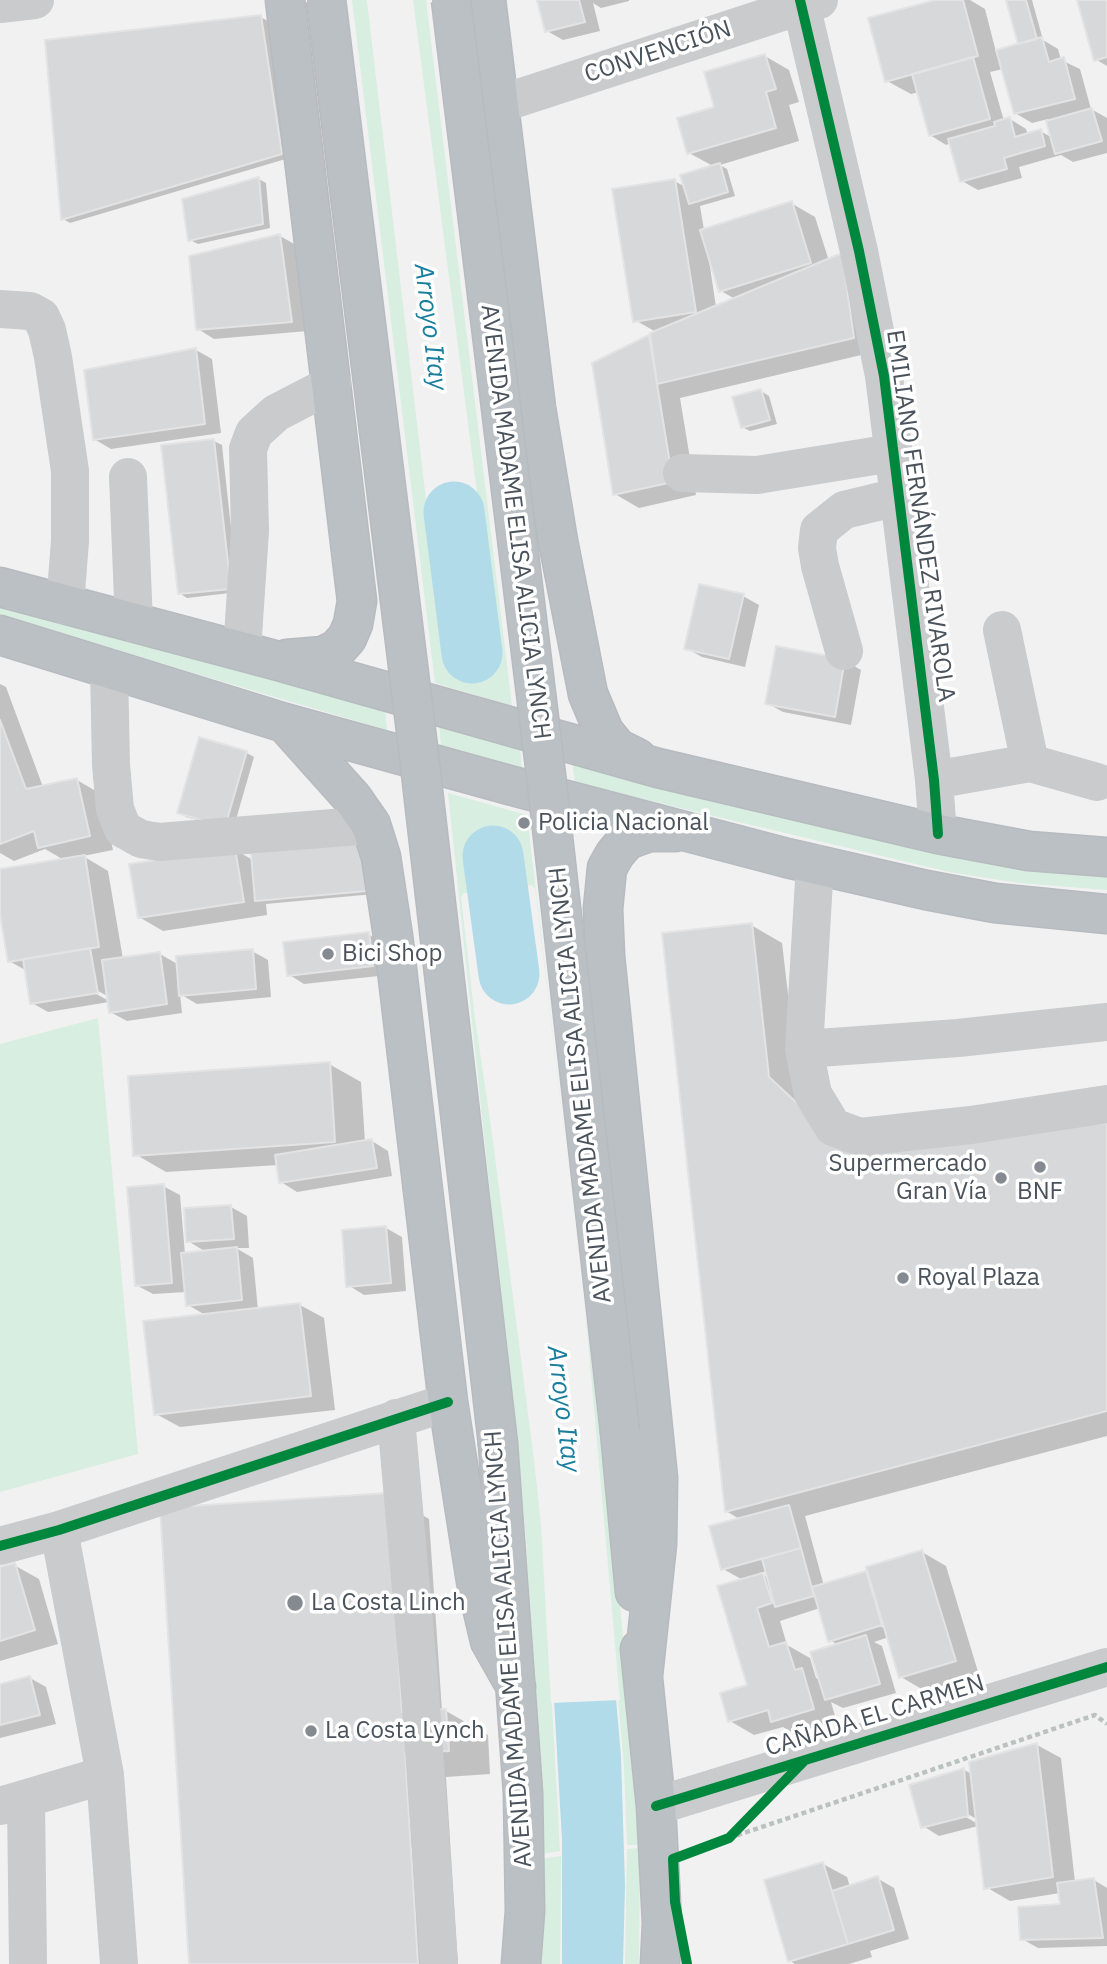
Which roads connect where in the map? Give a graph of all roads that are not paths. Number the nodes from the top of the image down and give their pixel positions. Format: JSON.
{"nodes":[{"id":1,"x":34,"y":0,"type":"edge"},
{"id":2,"x":285,"y":0,"type":"edge"},
{"id":3,"x":326,"y":0,"type":"edge"},
{"id":4,"x":451,"y":0,"type":"edge"},
{"id":5,"x":486,"y":0,"type":"edge"},
{"id":6,"x":807,"y":2,"type":"edge"},
{"id":7,"x":0,"y":4,"type":"edge"},
{"id":8,"x":497,"y":105,"type":"junction"},
{"id":9,"x":0,"y":309,"type":"edge"},
{"id":10,"x":332,"y":384,"type":"junction"},
{"id":11,"x":892,"y":453,"type":"junction"},
{"id":12,"x":682,"y":473,"type":"dead end"},
{"id":13,"x":128,"y":477,"type":"dead end"},
{"id":14,"x":898,"y":497,"type":"junction"},
{"id":15,"x":0,"y":587,"type":"edge"},
{"id":16,"x":65,"y":605,"type":"junction"},
{"id":17,"x":134,"y":623,"type":"junction"},
{"id":18,"x":1002,"y":629,"type":"dead end"},
{"id":19,"x":0,"y":635,"type":"edge"},
{"id":20,"x":844,"y":651,"type":"dead end"},
{"id":21,"x":256,"y":655,"type":"junction"},
{"id":22,"x":109,"y":669,"type":"junction"},
{"id":23,"x":285,"y":723,"type":"junction"},
{"id":24,"x":1030,"y":763,"type":"junction"},
{"id":25,"x":658,"y":768,"type":"junction"},
{"id":26,"x":934,"y":780,"type":"junction"},
{"id":27,"x":1097,"y":782,"type":"dead end"},
{"id":28,"x":371,"y":825,"type":"junction"},
{"id":29,"x":692,"y":832,"type":"junction"},
{"id":30,"x":938,"y":834,"type":"junction"},
{"id":31,"x":1107,"y":857,"type":"edge"},
{"id":32,"x":816,"y":864,"type":"junction"},
{"id":33,"x":1107,"y":914,"type":"edge"},
{"id":34,"x":1107,"y":1022,"type":"edge"},
{"id":35,"x":804,"y":1049,"type":"junction"},
{"id":36,"x":1107,"y":1104,"type":"edge"},
{"id":37,"x":448,"y":1402,"type":"junction"},
{"id":38,"x":396,"y":1418,"type":"junction"},
{"id":39,"x":59,"y":1531,"type":"junction"},
{"id":40,"x":0,"y":1546,"type":"edge"},
{"id":41,"x":1107,"y":1667,"type":"edge"},
{"id":42,"x":643,"y":1675,"type":"junction"},
{"id":43,"x":516,"y":1687,"type":"junction"},
{"id":44,"x":105,"y":1775,"type":"junction"},
{"id":45,"x":13,"y":1803,"type":"edge"},
{"id":46,"x":656,"y":1806,"type":"junction"},
{"id":47,"x":29,"y":1964,"type":"edge"},
{"id":48,"x":119,"y":1964,"type":"edge"},
{"id":49,"x":439,"y":1964,"type":"edge"},
{"id":50,"x":521,"y":1964,"type":"edge"},
{"id":51,"x":660,"y":1964,"type":"edge"}],
"edges":[{"from":1,"to":7,"type":"street"},
{"from":2,"to":10,"type":"highway"},
{"from":3,"to":43,"type":"highway","name":"AVENIDA MADAME ELISA ALICIA LYNCH","bridge":true},
{"from":4,"to":42,"type":"highway","name":"AVENIDA MADAME ELISA ALICIA LYNCH","bridge":true},
{"from":5,"to":8,"type":"highway"},
{"from":6,"to":8,"type":"street","name":"CONVENCIÓN"},
{"from":6,"to":11,"type":"street","name":"EMILIANO FERNÁNDEZ RIVAROLA"},
{"from":8,"to":25,"type":"highway"},
{"from":9,"to":16,"type":"street"},
{"from":10,"to":21,"type":"street"},
{"from":10,"to":21,"type":"highway"},
{"from":11,"to":12,"type":"street"},
{"from":11,"to":14,"type":"street","name":"EMILIANO FERNÁNDEZ RIVAROLA"},
{"from":13,"to":17,"type":"street"},
{"from":14,"to":20,"type":"street"},
{"from":14,"to":26,"type":"street","name":"EMILIANO FERNÁNDEZ RIVAROLA"},
{"from":15,"to":16,"type":"highway"},
{"from":16,"to":17,"type":"highway"},
{"from":17,"to":21,"type":"highway"},
{"from":18,"to":24,"type":"street"},
{"from":19,"to":22,"type":"highway"},
{"from":21,"to":25,"type":"highway"},
{"from":22,"to":23,"type":"highway"},
{"from":22,"to":28,"type":"street"},
{"from":23,"to":28,"type":"highway"},
{"from":23,"to":29,"type":"highway"},
{"from":24,"to":26,"type":"street"},
{"from":24,"to":27,"type":"street"},
{"from":25,"to":30,"type":"highway"},
{"from":26,"to":30,"type":"street","name":"EMILIANO FERNÁNDEZ RIVAROLA"},
{"from":28,"to":37,"type":"highway"},
{"from":29,"to":32,"type":"highway"},
{"from":29,"to":42,"type":"highway"},
{"from":30,"to":31,"type":"highway"},
{"from":32,"to":33,"type":"highway"},
{"from":32,"to":35,"type":"street"},
{"from":34,"to":35,"type":"street"},
{"from":35,"to":36,"type":"street"},
{"from":37,"to":38,"type":"street"},
{"from":37,"to":43,"type":"highway"},
{"from":38,"to":39,"type":"street"},
{"from":38,"to":49,"type":"street"},
{"from":39,"to":40,"type":"street"},
{"from":39,"to":44,"type":"street"},
{"from":41,"to":46,"type":"street","name":"CAÑADA EL CARMEN"},
{"from":42,"to":46,"type":"highway","name":"AVENIDA MADAME ELISA ALICIA LYNCH"},
{"from":43,"to":50,"type":"highway","name":"AVENIDA MADAME ELISA ALICIA LYNCH"},
{"from":44,"to":45,"type":"street"},
{"from":44,"to":48,"type":"street"},
{"from":45,"to":47,"type":"street"},
{"from":46,"to":51,"type":"highway","name":"AVENIDA MADAME ELISA ALICIA LYNCH"}]}
